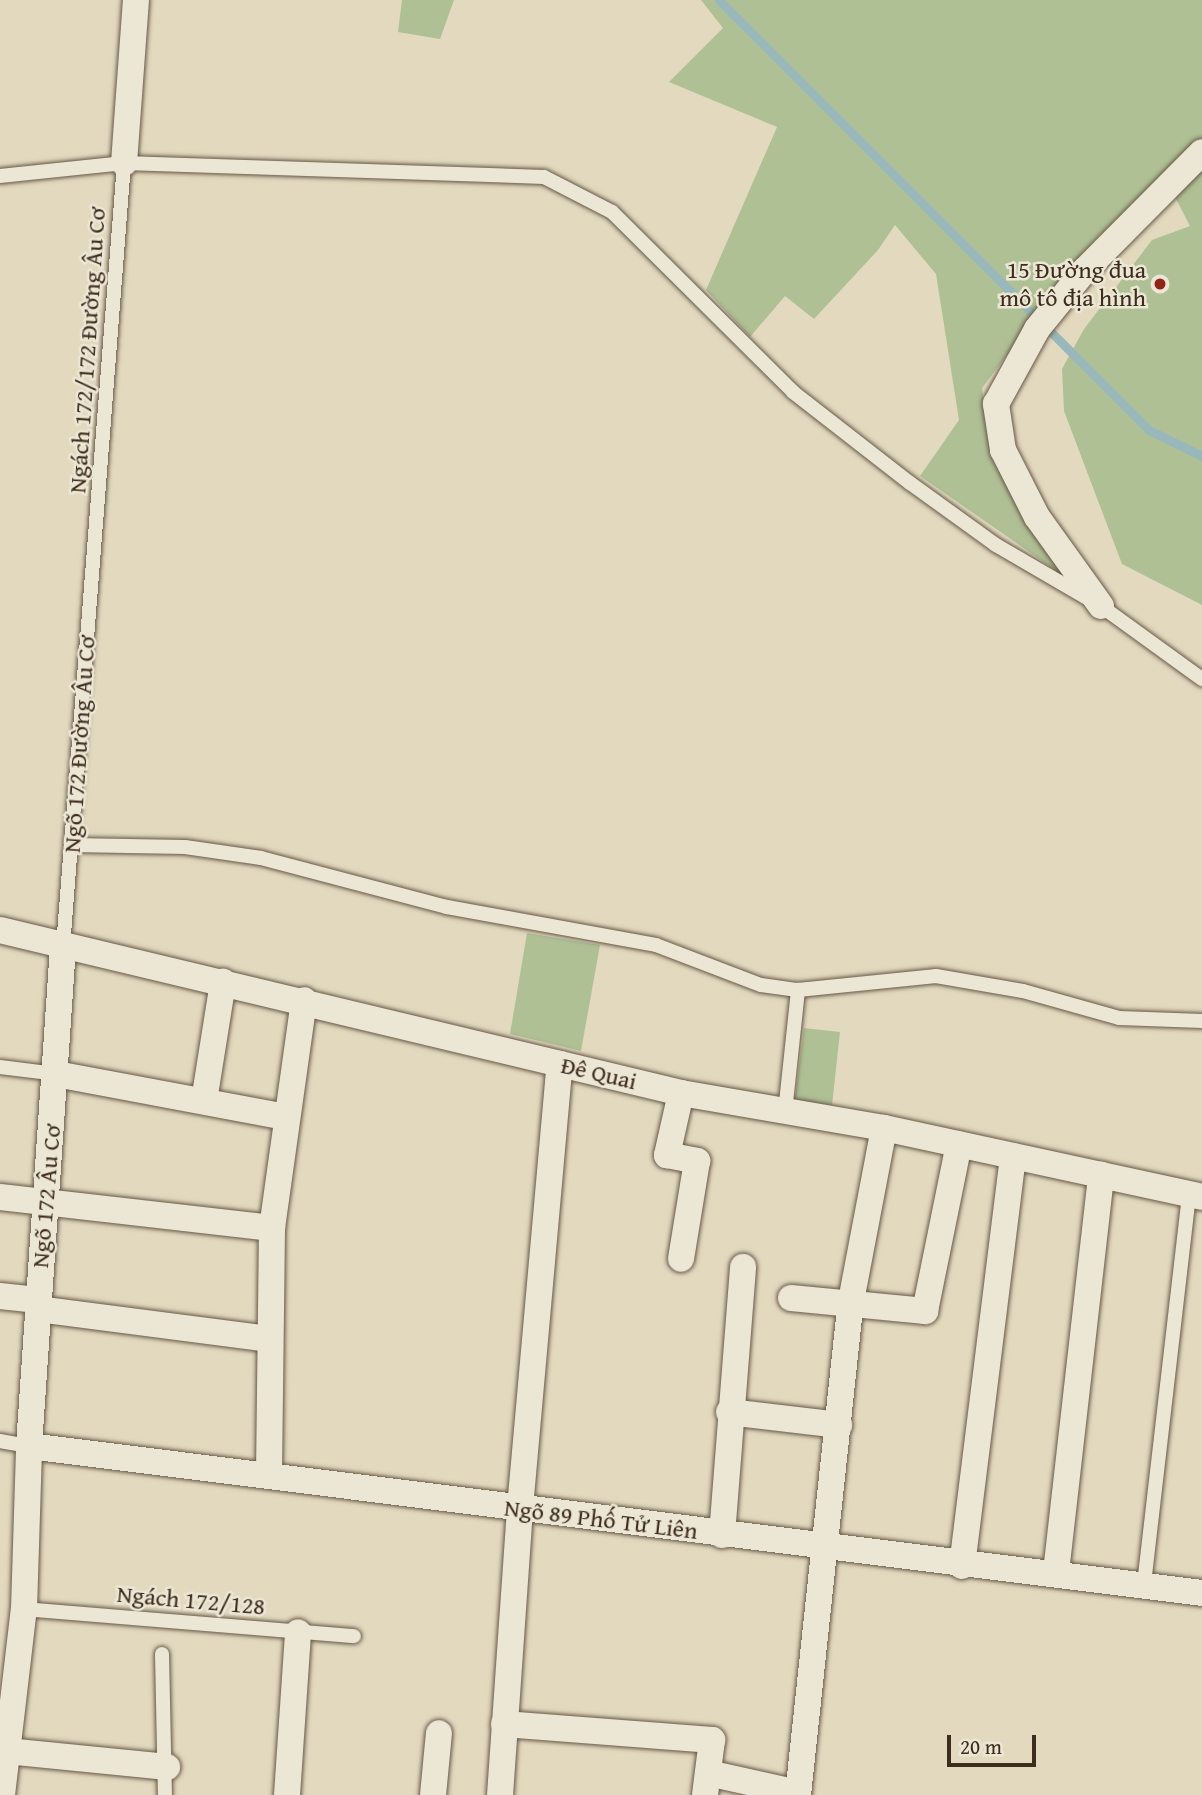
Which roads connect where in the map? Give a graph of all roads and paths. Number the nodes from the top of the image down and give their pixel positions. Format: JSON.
{"nodes":[{"id":1,"x":136,"y":0,"type":"edge"},
{"id":2,"x":1202,"y":152,"type":"edge"},
{"id":3,"x":124,"y":163,"type":"junction"},
{"id":4,"x":0,"y":176,"type":"edge"},
{"id":5,"x":95,"y":540,"type":"joint"},
{"id":6,"x":1101,"y":606,"type":"junction"},
{"id":7,"x":1202,"y":679,"type":"edge"},
{"id":8,"x":71,"y":845,"type":"junction"},
{"id":9,"x":0,"y":930,"type":"edge"},
{"id":10,"x":63,"y":947,"type":"junction"},
{"id":11,"x":223,"y":982,"type":"junction"},
{"id":12,"x":798,"y":990,"type":"junction"},
{"id":13,"x":304,"y":1000,"type":"junction"},
{"id":14,"x":1202,"y":1021,"type":"edge"},
{"id":15,"x":560,"y":1064,"type":"junction"},
{"id":16,"x":0,"y":1067,"type":"edge"},
{"id":17,"x":57,"y":1074,"type":"junction"},
{"id":18,"x":681,"y":1093,"type":"junction"},
{"id":19,"x":204,"y":1101,"type":"junction"},
{"id":20,"x":785,"y":1112,"type":"junction"},
{"id":21,"x":285,"y":1117,"type":"junction"},
{"id":22,"x":884,"y":1128,"type":"junction"},
{"id":23,"x":959,"y":1144,"type":"junction"},
{"id":24,"x":1013,"y":1156,"type":"junction"},
{"id":25,"x":1101,"y":1175,"type":"junction"},
{"id":26,"x":1196,"y":1196,"type":"edge"},
{"id":27,"x":0,"y":1198,"type":"edge"},
{"id":28,"x":46,"y":1205,"type":"junction"},
{"id":29,"x":272,"y":1228,"type":"junction"},
{"id":30,"x":681,"y":1259,"type":"dead end"},
{"id":31,"x":743,"y":1268,"type":"dead end"},
{"id":32,"x":0,"y":1296,"type":"edge"},
{"id":33,"x":791,"y":1298,"type":"dead end"},
{"id":34,"x":851,"y":1301,"type":"junction"},
{"id":35,"x":38,"y":1305,"type":"junction"},
{"id":36,"x":269,"y":1339,"type":"junction"},
{"id":37,"x":729,"y":1412,"type":"junction"},
{"id":38,"x":839,"y":1425,"type":"junction"},
{"id":39,"x":0,"y":1441,"type":"edge"},
{"id":40,"x":29,"y":1446,"type":"junction"},
{"id":41,"x":268,"y":1474,"type":"junction"},
{"id":42,"x":520,"y":1508,"type":"junction"},
{"id":43,"x":722,"y":1535,"type":"junction"},
{"id":44,"x":828,"y":1547,"type":"junction"},
{"id":45,"x":962,"y":1566,"type":"junction"},
{"id":46,"x":1056,"y":1572,"type":"junction"},
{"id":47,"x":1144,"y":1584,"type":"junction"},
{"id":48,"x":1202,"y":1593,"type":"edge"},
{"id":49,"x":24,"y":1609,"type":"junction"},
{"id":50,"x":298,"y":1632,"type":"junction"},
{"id":51,"x":354,"y":1636,"type":"dead end"},
{"id":52,"x":162,"y":1654,"type":"dead end"},
{"id":53,"x":504,"y":1724,"type":"junction"},
{"id":54,"x":439,"y":1733,"type":"dead end"},
{"id":55,"x":7,"y":1751,"type":"junction"},
{"id":56,"x":167,"y":1767,"type":"junction"},
{"id":57,"x":707,"y":1784,"type":"edge"},
{"id":58,"x":798,"y":1794,"type":"edge"},
{"id":59,"x":2,"y":1795,"type":"edge"},
{"id":60,"x":165,"y":1795,"type":"edge"},
{"id":61,"x":288,"y":1795,"type":"edge"},
{"id":62,"x":433,"y":1795,"type":"edge"},
{"id":63,"x":500,"y":1795,"type":"edge"}],
"edges":[{"from":1,"to":3,"type":"street"},
{"from":2,"to":6,"type":"street"},
{"from":3,"to":4,"type":"lane"},
{"from":3,"to":5,"type":"lane","name":"Ngách 172/172 Đường Âu Cơ"},
{"from":3,"to":6,"type":"lane"},
{"from":5,"to":8,"type":"lane","name":"Ngõ 172 Đường Âu Cơ"},
{"from":6,"to":7,"type":"lane"},
{"from":8,"to":10,"type":"lane","name":"Ngõ 172 Đường Âu Cơ"},
{"from":8,"to":12,"type":"lane"},
{"from":9,"to":10,"type":"street","name":"Đê Quai"},
{"from":10,"to":11,"type":"street","name":"Đê Quai"},
{"from":10,"to":17,"type":"street","name":"Ngõ 172 Âu Cơ"},
{"from":11,"to":13,"type":"street","name":"Đê Quai"},
{"from":11,"to":19,"type":"street"},
{"from":12,"to":14,"type":"lane"},
{"from":12,"to":20,"type":"lane"},
{"from":13,"to":15,"type":"street","name":"Đê Quai"},
{"from":13,"to":21,"type":"street"},
{"from":15,"to":18,"type":"street","name":"Đê Quai"},
{"from":15,"to":42,"type":"street"},
{"from":16,"to":17,"type":"lane"},
{"from":17,"to":19,"type":"street"},
{"from":17,"to":28,"type":"street","name":"Ngõ 172 Âu Cơ"},
{"from":18,"to":20,"type":"street","name":"Đê Quai"},
{"from":18,"to":30,"type":"street"},
{"from":19,"to":21,"type":"street"},
{"from":20,"to":22,"type":"street","name":"Đê Quai"},
{"from":21,"to":29,"type":"street"},
{"from":22,"to":23,"type":"street","name":"Đê Quai"},
{"from":22,"to":34,"type":"street"},
{"from":23,"to":24,"type":"street","name":"Đê Quai"},
{"from":23,"to":34,"type":"street"},
{"from":24,"to":25,"type":"street","name":"Đê Quai"},
{"from":24,"to":45,"type":"street"},
{"from":25,"to":26,"type":"street","name":"Đê Quai"},
{"from":25,"to":46,"type":"street"},
{"from":26,"to":47,"type":"lane"},
{"from":27,"to":28,"type":"street"},
{"from":28,"to":29,"type":"street"},
{"from":28,"to":35,"type":"street","name":"Ngõ 172 Âu Cơ"},
{"from":29,"to":36,"type":"street"},
{"from":31,"to":37,"type":"street"},
{"from":32,"to":35,"type":"street"},
{"from":33,"to":34,"type":"street"},
{"from":34,"to":38,"type":"street"},
{"from":35,"to":36,"type":"street"},
{"from":35,"to":40,"type":"street","name":"Ngõ 172 Âu Cơ"},
{"from":36,"to":41,"type":"street"},
{"from":37,"to":38,"type":"street"},
{"from":37,"to":43,"type":"street"},
{"from":38,"to":44,"type":"street"},
{"from":39,"to":40,"type":"lane","name":"Ngõ 89 Phố Tử Liên"},
{"from":40,"to":41,"type":"street","name":"Ngõ 89 Phố Tử Liên"},
{"from":40,"to":49,"type":"street"},
{"from":41,"to":42,"type":"street","name":"Ngõ 89 Phố Tử Liên"},
{"from":42,"to":43,"type":"street","name":"Ngõ 89 Phố Tử Liên"},
{"from":42,"to":53,"type":"street"},
{"from":43,"to":44,"type":"street","name":"Ngõ 89 Phố Tử Liên"},
{"from":44,"to":45,"type":"street","name":"Ngõ 89 Phố Tử Liên"},
{"from":44,"to":58,"type":"street"},
{"from":45,"to":46,"type":"street","name":"Ngõ 89 Phố Tử Liên"},
{"from":46,"to":47,"type":"street","name":"Ngõ 89 Phố Tử Liên"},
{"from":47,"to":48,"type":"street","name":"Ngõ 89 Phố Tử Liên"},
{"from":49,"to":50,"type":"lane","name":"Ngách 172/128"},
{"from":49,"to":55,"type":"street"},
{"from":50,"to":51,"type":"lane","name":"Ngách 172/128"},
{"from":50,"to":61,"type":"street"},
{"from":52,"to":56,"type":"lane"},
{"from":53,"to":57,"type":"street"},
{"from":53,"to":63,"type":"street"},
{"from":54,"to":62,"type":"street"},
{"from":55,"to":56,"type":"street"},
{"from":55,"to":59,"type":"street"},
{"from":56,"to":60,"type":"lane"},
{"from":57,"to":58,"type":"street"}]}
